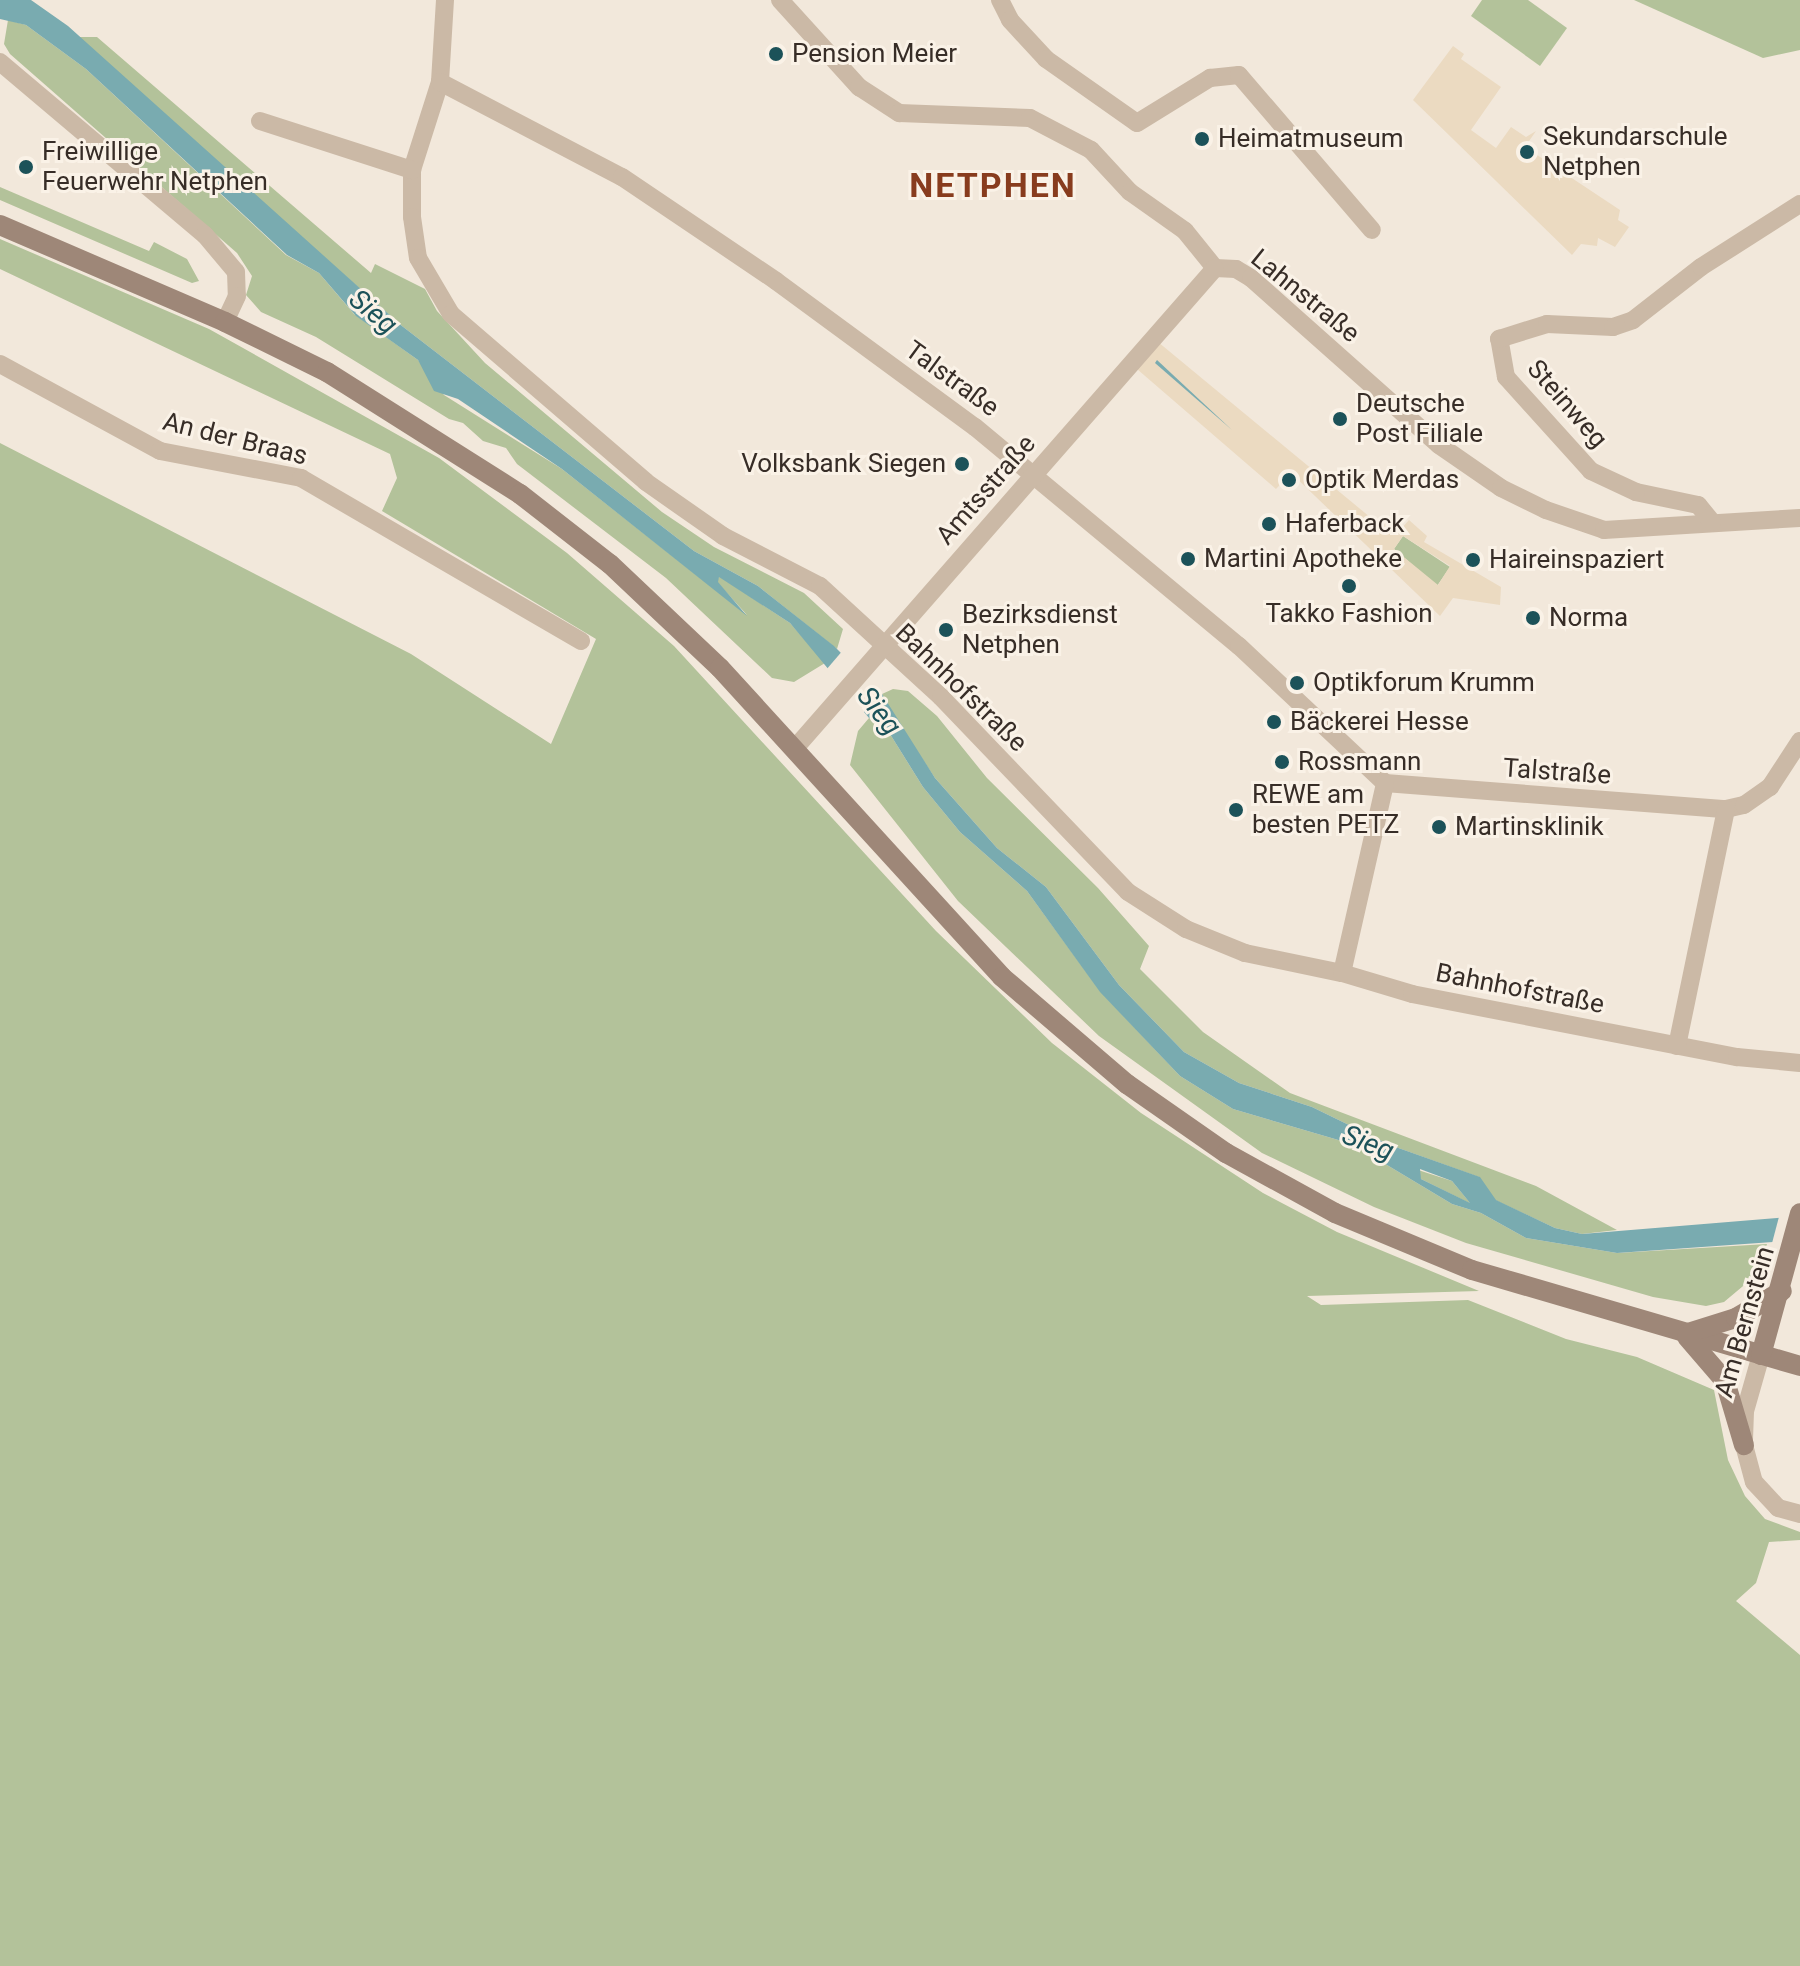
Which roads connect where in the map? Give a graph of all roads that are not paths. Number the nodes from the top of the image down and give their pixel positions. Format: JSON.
{"nodes":[{"id":1,"x":445,"y":0,"type":"edge"},
{"id":2,"x":780,"y":0,"type":"edge"},
{"id":3,"x":1000,"y":0,"type":"edge"},
{"id":4,"x":0,"y":62,"type":"edge"},
{"id":5,"x":440,"y":82,"type":"junction"},
{"id":6,"x":260,"y":121,"type":"dead end"},
{"id":7,"x":412,"y":170,"type":"junction"},
{"id":8,"x":1800,"y":204,"type":"edge"},
{"id":9,"x":0,"y":225,"type":"edge"},
{"id":10,"x":1372,"y":230,"type":"dead end"},
{"id":11,"x":1215,"y":268,"type":"junction"},
{"id":12,"x":225,"y":322,"type":"junction"},
{"id":13,"x":0,"y":364,"type":"edge"},
{"id":14,"x":1034,"y":475,"type":"junction"},
{"id":15,"x":1800,"y":518,"type":"edge"},
{"id":16,"x":1712,"y":522,"type":"junction"},
{"id":17,"x":581,"y":641,"type":"dead end"},
{"id":18,"x":876,"y":655,"type":"junction"},
{"id":19,"x":1800,"y":741,"type":"edge"},
{"id":20,"x":796,"y":747,"type":"junction"},
{"id":21,"x":1385,"y":783,"type":"junction"},
{"id":22,"x":1726,"y":809,"type":"junction"},
{"id":23,"x":1342,"y":973,"type":"junction"},
{"id":24,"x":1677,"y":1046,"type":"junction"},
{"id":25,"x":1800,"y":1063,"type":"edge"},
{"id":26,"x":1800,"y":1213,"type":"edge"},
{"id":27,"x":1782,"y":1291,"type":"junction"},
{"id":28,"x":1684,"y":1334,"type":"junction"},
{"id":29,"x":1761,"y":1355,"type":"junction"},
{"id":30,"x":1800,"y":1366,"type":"edge"},
{"id":31,"x":1744,"y":1445,"type":"junction"},
{"id":32,"x":1800,"y":1514,"type":"edge"}],
"edges":[{"from":1,"to":5,"type":"street","name":"Bahnhofstraße"},
{"from":2,"to":11,"type":"street","name":"Lahnstraße"},
{"from":3,"to":10,"type":"street"},
{"from":4,"to":12,"type":"street"},
{"from":5,"to":7,"type":"street","name":"Bahnhofstraße"},
{"from":5,"to":14,"type":"street","name":"Talstraße"},
{"from":6,"to":7,"type":"street"},
{"from":7,"to":18,"type":"street","name":"Bahnhofstraße"},
{"from":8,"to":16,"type":"street","name":"Steinweg"},
{"from":9,"to":12,"type":"main road"},
{"from":11,"to":14,"type":"street","name":"Amtsstraße"},
{"from":11,"to":16,"type":"street","name":"Lahnstraße"},
{"from":12,"to":20,"type":"main road"},
{"from":13,"to":17,"type":"street","name":"An der Braas"},
{"from":14,"to":18,"type":"street","name":"Amtsstraße"},
{"from":14,"to":21,"type":"street","name":"Talstraße"},
{"from":15,"to":16,"type":"street","name":"Lahnstraße"},
{"from":18,"to":20,"type":"street","name":"Amtsstraße"},
{"from":18,"to":23,"type":"street","name":"Bahnhofstraße"},
{"from":19,"to":22,"type":"street","name":"Talstraße"},
{"from":20,"to":28,"type":"main road"},
{"from":21,"to":22,"type":"street","name":"Talstraße"},
{"from":21,"to":23,"type":"street"},
{"from":22,"to":24,"type":"street"},
{"from":23,"to":24,"type":"street","name":"Bahnhofstraße"},
{"from":24,"to":25,"type":"street","name":"Bahnhofstraße"},
{"from":26,"to":27,"type":"main road","name":"Am Bernstein"},
{"from":27,"to":28,"type":"main road"},
{"from":27,"to":29,"type":"main road","name":"Am Bernstein"},
{"from":28,"to":29,"type":"main road"},
{"from":28,"to":31,"type":"main road"},
{"from":29,"to":30,"type":"main road"},
{"from":29,"to":31,"type":"street","name":"Am Bernstein"},
{"from":31,"to":32,"type":"street","name":"Am Bernstein"}]}
